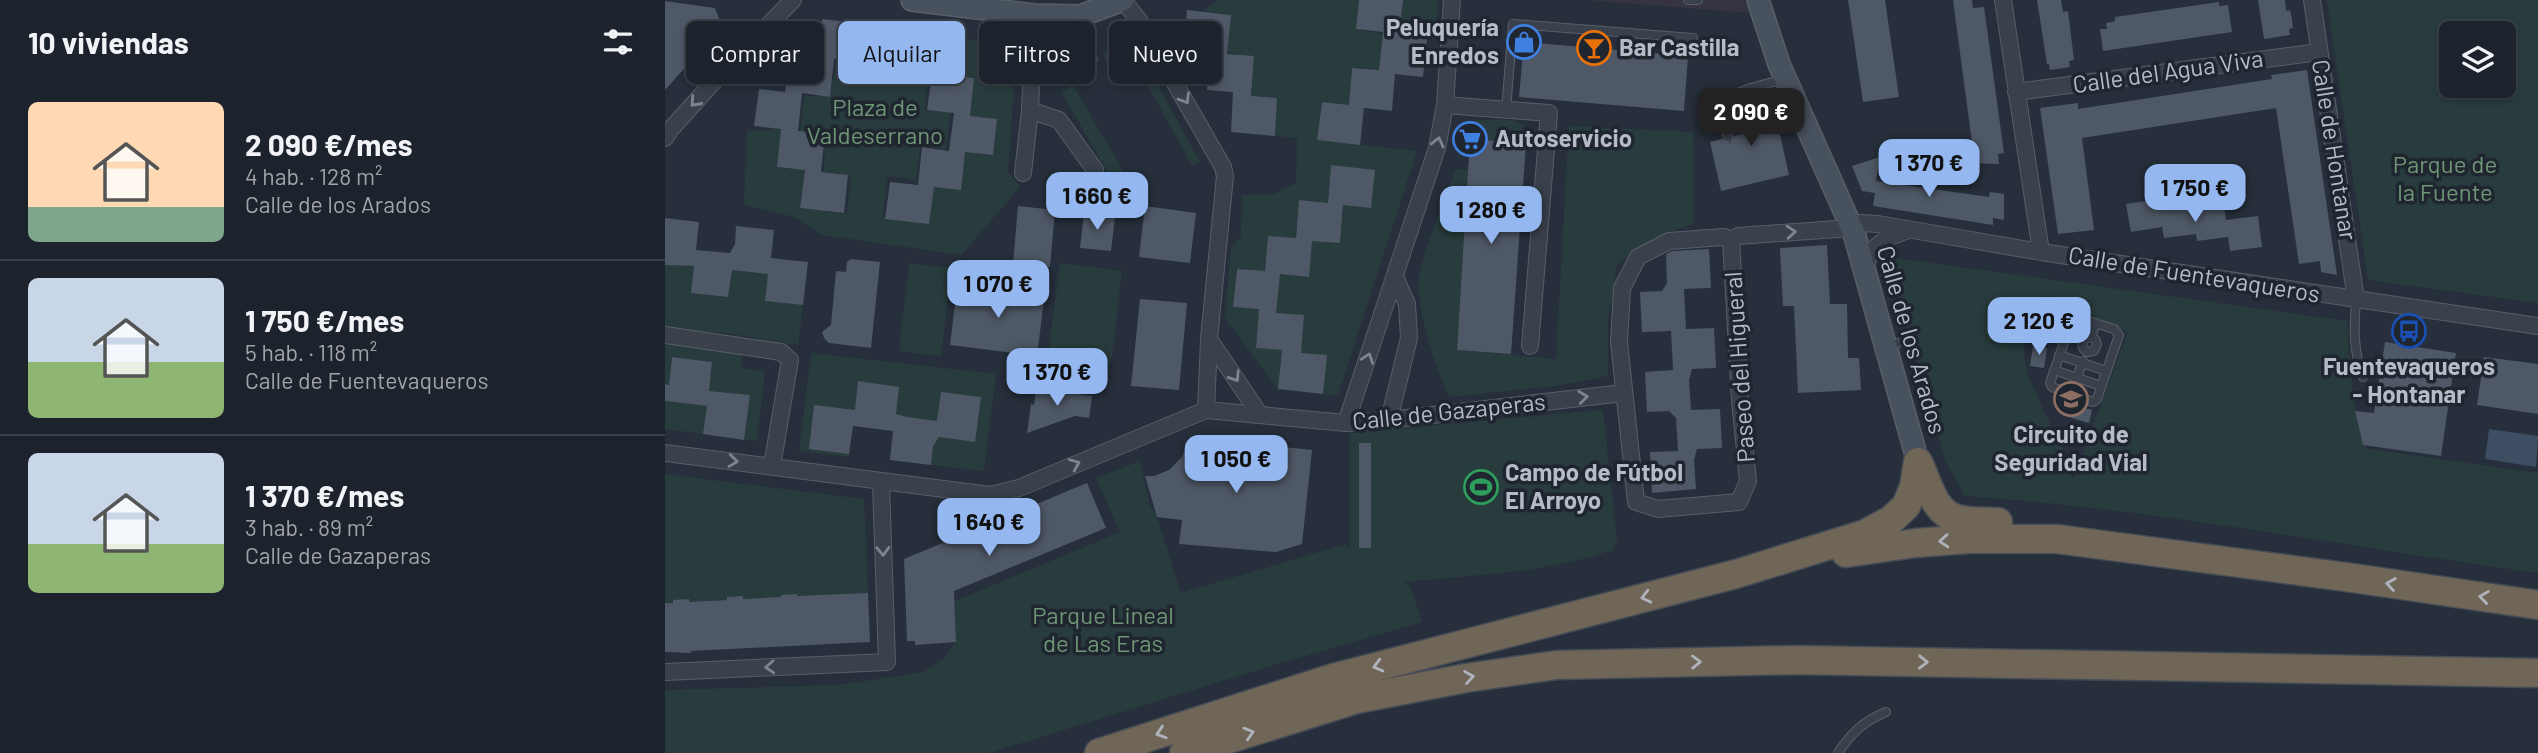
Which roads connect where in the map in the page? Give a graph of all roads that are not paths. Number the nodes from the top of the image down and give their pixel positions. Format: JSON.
{"nodes":[{"id":1,"x":793,"y":0,"type":"edge"},
{"id":2,"x":912,"y":0,"type":"edge"},
{"id":3,"x":1123,"y":0,"type":"edge"},
{"id":4,"x":1452,"y":0,"type":"edge"},
{"id":5,"x":1688,"y":0,"type":"edge"},
{"id":6,"x":1697,"y":0,"type":"edge"},
{"id":7,"x":1758,"y":0,"type":"edge"},
{"id":8,"x":2003,"y":0,"type":"edge"},
{"id":9,"x":2312,"y":0,"type":"edge"},
{"id":10,"x":1034,"y":15,"type":"junction"},
{"id":11,"x":1071,"y":16,"type":"junction"},
{"id":12,"x":1074,"y":21,"type":"edge"},
{"id":13,"x":1693,"y":38,"type":"dead end"},
{"id":14,"x":2319,"y":52,"type":"junction"},
{"id":15,"x":1785,"y":79,"type":"junction"},
{"id":16,"x":2016,"y":92,"type":"junction"},
{"id":17,"x":1445,"y":105,"type":"junction"},
{"id":18,"x":1030,"y":110,"type":"junction"},
{"id":19,"x":1506,"y":110,"type":"junction"},
{"id":20,"x":1728,"y":137,"type":"dead end"},
{"id":21,"x":665,"y":138,"type":"edge"},
{"id":22,"x":1095,"y":170,"type":"dead end"},
{"id":23,"x":1023,"y":173,"type":"dead end"},
{"id":24,"x":1851,"y":228,"type":"junction"},
{"id":25,"x":1909,"y":230,"type":"junction"},
{"id":26,"x":1731,"y":240,"type":"junction"},
{"id":27,"x":2041,"y":252,"type":"junction"},
{"id":28,"x":1864,"y":270,"type":"junction"},
{"id":29,"x":1395,"y":277,"type":"junction"},
{"id":30,"x":2356,"y":300,"type":"junction"},
{"id":31,"x":2096,"y":323,"type":"junction"},
{"id":32,"x":2538,"y":326,"type":"edge"},
{"id":33,"x":665,"y":335,"type":"edge"},
{"id":34,"x":2066,"y":337,"type":"junction"},
{"id":35,"x":2091,"y":337,"type":"junction"},
{"id":36,"x":1910,"y":338,"type":"dead end"},
{"id":37,"x":1209,"y":339,"type":"junction"},
{"id":38,"x":2082,"y":342,"type":"junction"},
{"id":39,"x":1530,"y":346,"type":"dead end"},
{"id":40,"x":1886,"y":348,"type":"junction"},
{"id":41,"x":2097,"y":348,"type":"junction"},
{"id":42,"x":2087,"y":352,"type":"junction"},
{"id":43,"x":2059,"y":355,"type":"junction"},
{"id":44,"x":2112,"y":355,"type":"junction"},
{"id":45,"x":2083,"y":363,"type":"junction"},
{"id":46,"x":2054,"y":370,"type":"junction"},
{"id":47,"x":2106,"y":371,"type":"junction"},
{"id":48,"x":2363,"y":377,"type":"dead end"},
{"id":49,"x":2077,"y":378,"type":"junction"},
{"id":50,"x":2101,"y":386,"type":"junction"},
{"id":51,"x":1623,"y":393,"type":"junction"},
{"id":52,"x":2071,"y":394,"type":"junction"},
{"id":53,"x":1206,"y":410,"type":"junction"},
{"id":54,"x":1260,"y":415,"type":"junction"},
{"id":55,"x":1389,"y":420,"type":"junction"},
{"id":56,"x":1346,"y":423,"type":"junction"},
{"id":57,"x":665,"y":453,"type":"edge"},
{"id":58,"x":1918,"y":462,"type":"junction"},
{"id":59,"x":772,"y":466,"type":"junction"},
{"id":60,"x":881,"y":483,"type":"junction"},
{"id":61,"x":1736,"y":574,"type":"junction"},
{"id":62,"x":2353,"y":578,"type":"junction"},
{"id":63,"x":2538,"y":605,"type":"edge"},
{"id":64,"x":665,"y":672,"type":"edge"},
{"id":65,"x":2538,"y":673,"type":"edge"},
{"id":66,"x":1886,"y":712,"type":"dead end"},
{"id":67,"x":1099,"y":753,"type":"edge"},
{"id":68,"x":1184,"y":753,"type":"edge"},
{"id":69,"x":1838,"y":753,"type":"edge"}],
"edges":[{"from":1,"to":21,"type":"street","one_way":true},
{"from":2,"to":10,"type":"street"},
{"from":3,"to":11,"type":"street"},
{"from":3,"to":37,"type":"street","one_way":true},
{"from":4,"to":17,"type":"street"},
{"from":5,"to":6,"type":"lane"},
{"from":7,"to":15,"type":"street","name":"Calle de los Arados"},
{"from":8,"to":16,"type":"street"},
{"from":9,"to":14,"type":"street","name":"Calle de Hontanar"},
{"from":10,"to":11,"type":"street"},
{"from":10,"to":18,"type":"street"},
{"from":11,"to":12,"type":"lane"},
{"from":13,"to":19,"type":"lane"},
{"from":14,"to":16,"type":"street","name":"Calle del Agua Viva"},
{"from":14,"to":30,"type":"street","name":"Calle de Hontanar"},
{"from":15,"to":20,"type":"lane"},
{"from":15,"to":24,"type":"street","name":"Calle de los Arados"},
{"from":16,"to":27,"type":"street"},
{"from":17,"to":19,"type":"street"},
{"from":29,"to":17,"type":"street","one_way":true},
{"from":18,"to":22,"type":"street"},
{"from":18,"to":23,"type":"street"},
{"from":19,"to":39,"type":"street"},
{"from":24,"to":25,"type":"street","name":"Calle de Fuentevaqueros"},
{"from":26,"to":24,"type":"street","name":"Paseo del Higueral","one_way":true},
{"from":24,"to":28,"type":"street","name":"Calle de los Arados"},
{"from":25,"to":27,"type":"street","name":"Calle de Fuentevaqueros"},
{"from":25,"to":28,"type":"street"},
{"from":26,"to":51,"type":"street","name":"Paseo del Higueral"},
{"from":26,"to":51,"type":"street","name":"Paseo del Higueral"},
{"from":27,"to":30,"type":"street","name":"Calle de Fuentevaqueros"},
{"from":28,"to":40,"type":"street","name":"Calle de los Arados"},
{"from":29,"to":55,"type":"street"},
{"from":56,"to":29,"type":"street","one_way":true},
{"from":30,"to":32,"type":"street","name":"Calle de Fuentevaqueros"},
{"from":30,"to":48,"type":"lane"},
{"from":31,"to":34,"type":"lane"},
{"from":31,"to":35,"type":"lane"},
{"from":31,"to":44,"type":"lane"},
{"from":33,"to":59,"type":"street"},
{"from":34,"to":38,"type":"lane"},
{"from":34,"to":43,"type":"lane"},
{"from":35,"to":38,"type":"lane"},
{"from":35,"to":41,"type":"lane"},
{"from":36,"to":40,"type":"lane"},
{"from":37,"to":53,"type":"street"},
{"from":37,"to":54,"type":"street","one_way":true},
{"from":38,"to":42,"type":"lane"},
{"from":40,"to":58,"type":"street","name":"Calle de los Arados"},
{"from":41,"to":42,"type":"lane"},
{"from":41,"to":44,"type":"lane"},
{"from":42,"to":45,"type":"lane"},
{"from":43,"to":45,"type":"lane"},
{"from":43,"to":46,"type":"lane"},
{"from":44,"to":47,"type":"lane"},
{"from":45,"to":47,"type":"lane"},
{"from":45,"to":49,"type":"lane"},
{"from":46,"to":49,"type":"lane"},
{"from":46,"to":52,"type":"lane"},
{"from":47,"to":50,"type":"lane"},
{"from":49,"to":50,"type":"lane"},
{"from":49,"to":52,"type":"lane"},
{"from":50,"to":52,"type":"lane"},
{"from":55,"to":51,"type":"street","name":"Calle de Gazaperas","one_way":true},
{"from":53,"to":54,"type":"street","name":"Calle de Gazaperas"},
{"from":60,"to":53,"type":"street","name":"Calle de Gazaperas","one_way":true},
{"from":54,"to":56,"type":"street","name":"Calle de Gazaperas"},
{"from":55,"to":56,"type":"street","name":"Calle de Gazaperas"},
{"from":57,"to":59,"type":"street","name":"Calle de Gazaperas","one_way":true},
{"from":58,"to":61,"type":"highway"},
{"from":58,"to":62,"type":"highway"},
{"from":59,"to":60,"type":"street","name":"Calle de Gazaperas"},
{"from":60,"to":64,"type":"street","one_way":true},
{"from":62,"to":61,"type":"highway","one_way":true},
{"from":61,"to":67,"type":"highway","one_way":true},
{"from":63,"to":62,"type":"highway","one_way":true},
{"from":68,"to":65,"type":"highway","one_way":true},
{"from":66,"to":69,"type":"lane"}]}
